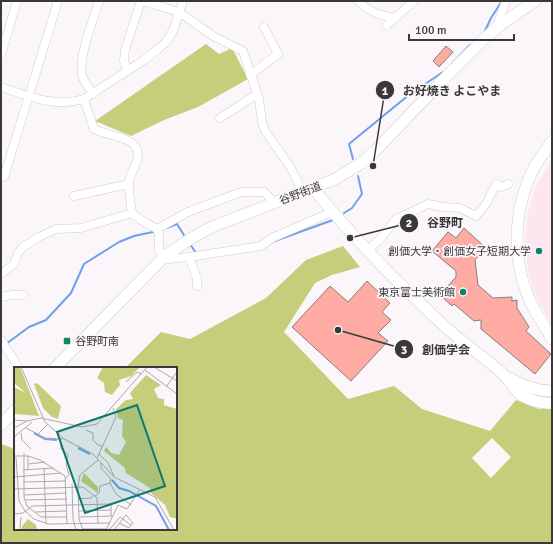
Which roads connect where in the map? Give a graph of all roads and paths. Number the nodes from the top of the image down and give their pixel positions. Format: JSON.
{"nodes":[{"id":1,"x":17,"y":1,"type":"edge"},
{"id":2,"x":58,"y":1,"type":"edge"},
{"id":3,"x":99,"y":1,"type":"edge"},
{"id":4,"x":141,"y":1,"type":"edge"},
{"id":5,"x":183,"y":1,"type":"edge"},
{"id":6,"x":359,"y":1,"type":"edge"},
{"id":7,"x":414,"y":1,"type":"edge"},
{"id":8,"x":535,"y":1,"type":"edge"},
{"id":9,"x":504,"y":2,"type":"edge"},
{"id":10,"x":179,"y":12,"type":"junction"},
{"id":11,"x":396,"y":18,"type":"junction"},
{"id":12,"x":387,"y":25,"type":"dead end"},
{"id":13,"x":500,"y":25,"type":"junction"},
{"id":14,"x":264,"y":27,"type":"dead end"},
{"id":15,"x":1,"y":55,"type":"edge"},
{"id":16,"x":128,"y":70,"type":"junction"},
{"id":17,"x":250,"y":75,"type":"junction"},
{"id":18,"x":1,"y":87,"type":"edge"},
{"id":19,"x":93,"y":94,"type":"junction"},
{"id":20,"x":257,"y":94,"type":"junction"},
{"id":21,"x":29,"y":96,"type":"junction"},
{"id":22,"x":84,"y":99,"type":"junction"},
{"id":23,"x":220,"y":118,"type":"dead end"},
{"id":24,"x":552,"y":141,"type":"edge"},
{"id":25,"x":1,"y":176,"type":"edge"},
{"id":26,"x":129,"y":184,"type":"junction"},
{"id":27,"x":508,"y":184,"type":"dead end"},
{"id":28,"x":313,"y":188,"type":"junction"},
{"id":29,"x":301,"y":192,"type":"junction"},
{"id":30,"x":74,"y":196,"type":"dead end"},
{"id":31,"x":274,"y":202,"type":"junction"},
{"id":32,"x":332,"y":212,"type":"junction"},
{"id":33,"x":132,"y":213,"type":"junction"},
{"id":34,"x":157,"y":229,"type":"junction"},
{"id":35,"x":368,"y":250,"type":"junction"},
{"id":36,"x":164,"y":257,"type":"junction"},
{"id":37,"x":189,"y":257,"type":"junction"},
{"id":38,"x":1,"y":274,"type":"edge"},
{"id":39,"x":197,"y":286,"type":"dead end"},
{"id":40,"x":23,"y":295,"type":"dead end"},
{"id":41,"x":1,"y":298,"type":"edge"},
{"id":42,"x":552,"y":339,"type":"edge"},
{"id":43,"x":3,"y":343,"type":"edge"},
{"id":44,"x":18,"y":367,"type":"edge"},
{"id":45,"x":56,"y":367,"type":"edge"},
{"id":46,"x":503,"y":374,"type":"junction"},
{"id":47,"x":552,"y":391,"type":"edge"},
{"id":48,"x":552,"y":403,"type":"edge"},
{"id":49,"x":14,"y":411,"type":"edge"},
{"id":50,"x":1,"y":425,"type":"edge"}],
"edges":[{"from":1,"to":15,"type":"street"},
{"from":2,"to":21,"type":"street"},
{"from":3,"to":19,"type":"street"},
{"from":4,"to":10,"type":"street"},
{"from":4,"to":16,"type":"street"},
{"from":5,"to":10,"type":"street"},
{"from":6,"to":11,"type":"street"},
{"from":7,"to":11,"type":"street"},
{"from":8,"to":13,"type":"main road","name":"谷野街道"},
{"from":9,"to":13,"type":"street"},
{"from":10,"to":16,"type":"street"},
{"from":10,"to":17,"type":"street"},
{"from":11,"to":12,"type":"street"},
{"from":13,"to":28,"type":"main road","name":"谷野街道"},
{"from":14,"to":17,"type":"street"},
{"from":16,"to":19,"type":"street"},
{"from":17,"to":20,"type":"street"},
{"from":18,"to":21,"type":"street"},
{"from":19,"to":22,"type":"street"},
{"from":20,"to":23,"type":"street"},
{"from":20,"to":29,"type":"street"},
{"from":21,"to":22,"type":"street"},
{"from":21,"to":25,"type":"street"},
{"from":22,"to":26,"type":"street"},
{"from":24,"to":42,"type":"main road"},
{"from":26,"to":30,"type":"street"},
{"from":26,"to":33,"type":"street"},
{"from":27,"to":35,"type":"street"},
{"from":28,"to":29,"type":"main road","name":"谷野街道"},
{"from":28,"to":32,"type":"main road"},
{"from":29,"to":31,"type":"main road","name":"谷野街道"},
{"from":31,"to":34,"type":"street"},
{"from":31,"to":36,"type":"main road","name":"谷野街道"},
{"from":32,"to":35,"type":"main road"},
{"from":32,"to":37,"type":"street"},
{"from":33,"to":34,"type":"street"},
{"from":33,"to":38,"type":"street"},
{"from":34,"to":36,"type":"street"},
{"from":35,"to":46,"type":"main road"},
{"from":36,"to":37,"type":"street"},
{"from":36,"to":45,"type":"main road","name":"谷野街道"},
{"from":37,"to":39,"type":"street"},
{"from":40,"to":41,"type":"street"},
{"from":43,"to":44,"type":"street"},
{"from":46,"to":47,"type":"main road"},
{"from":46,"to":48,"type":"main road"},
{"from":49,"to":50,"type":"main road"}]}
